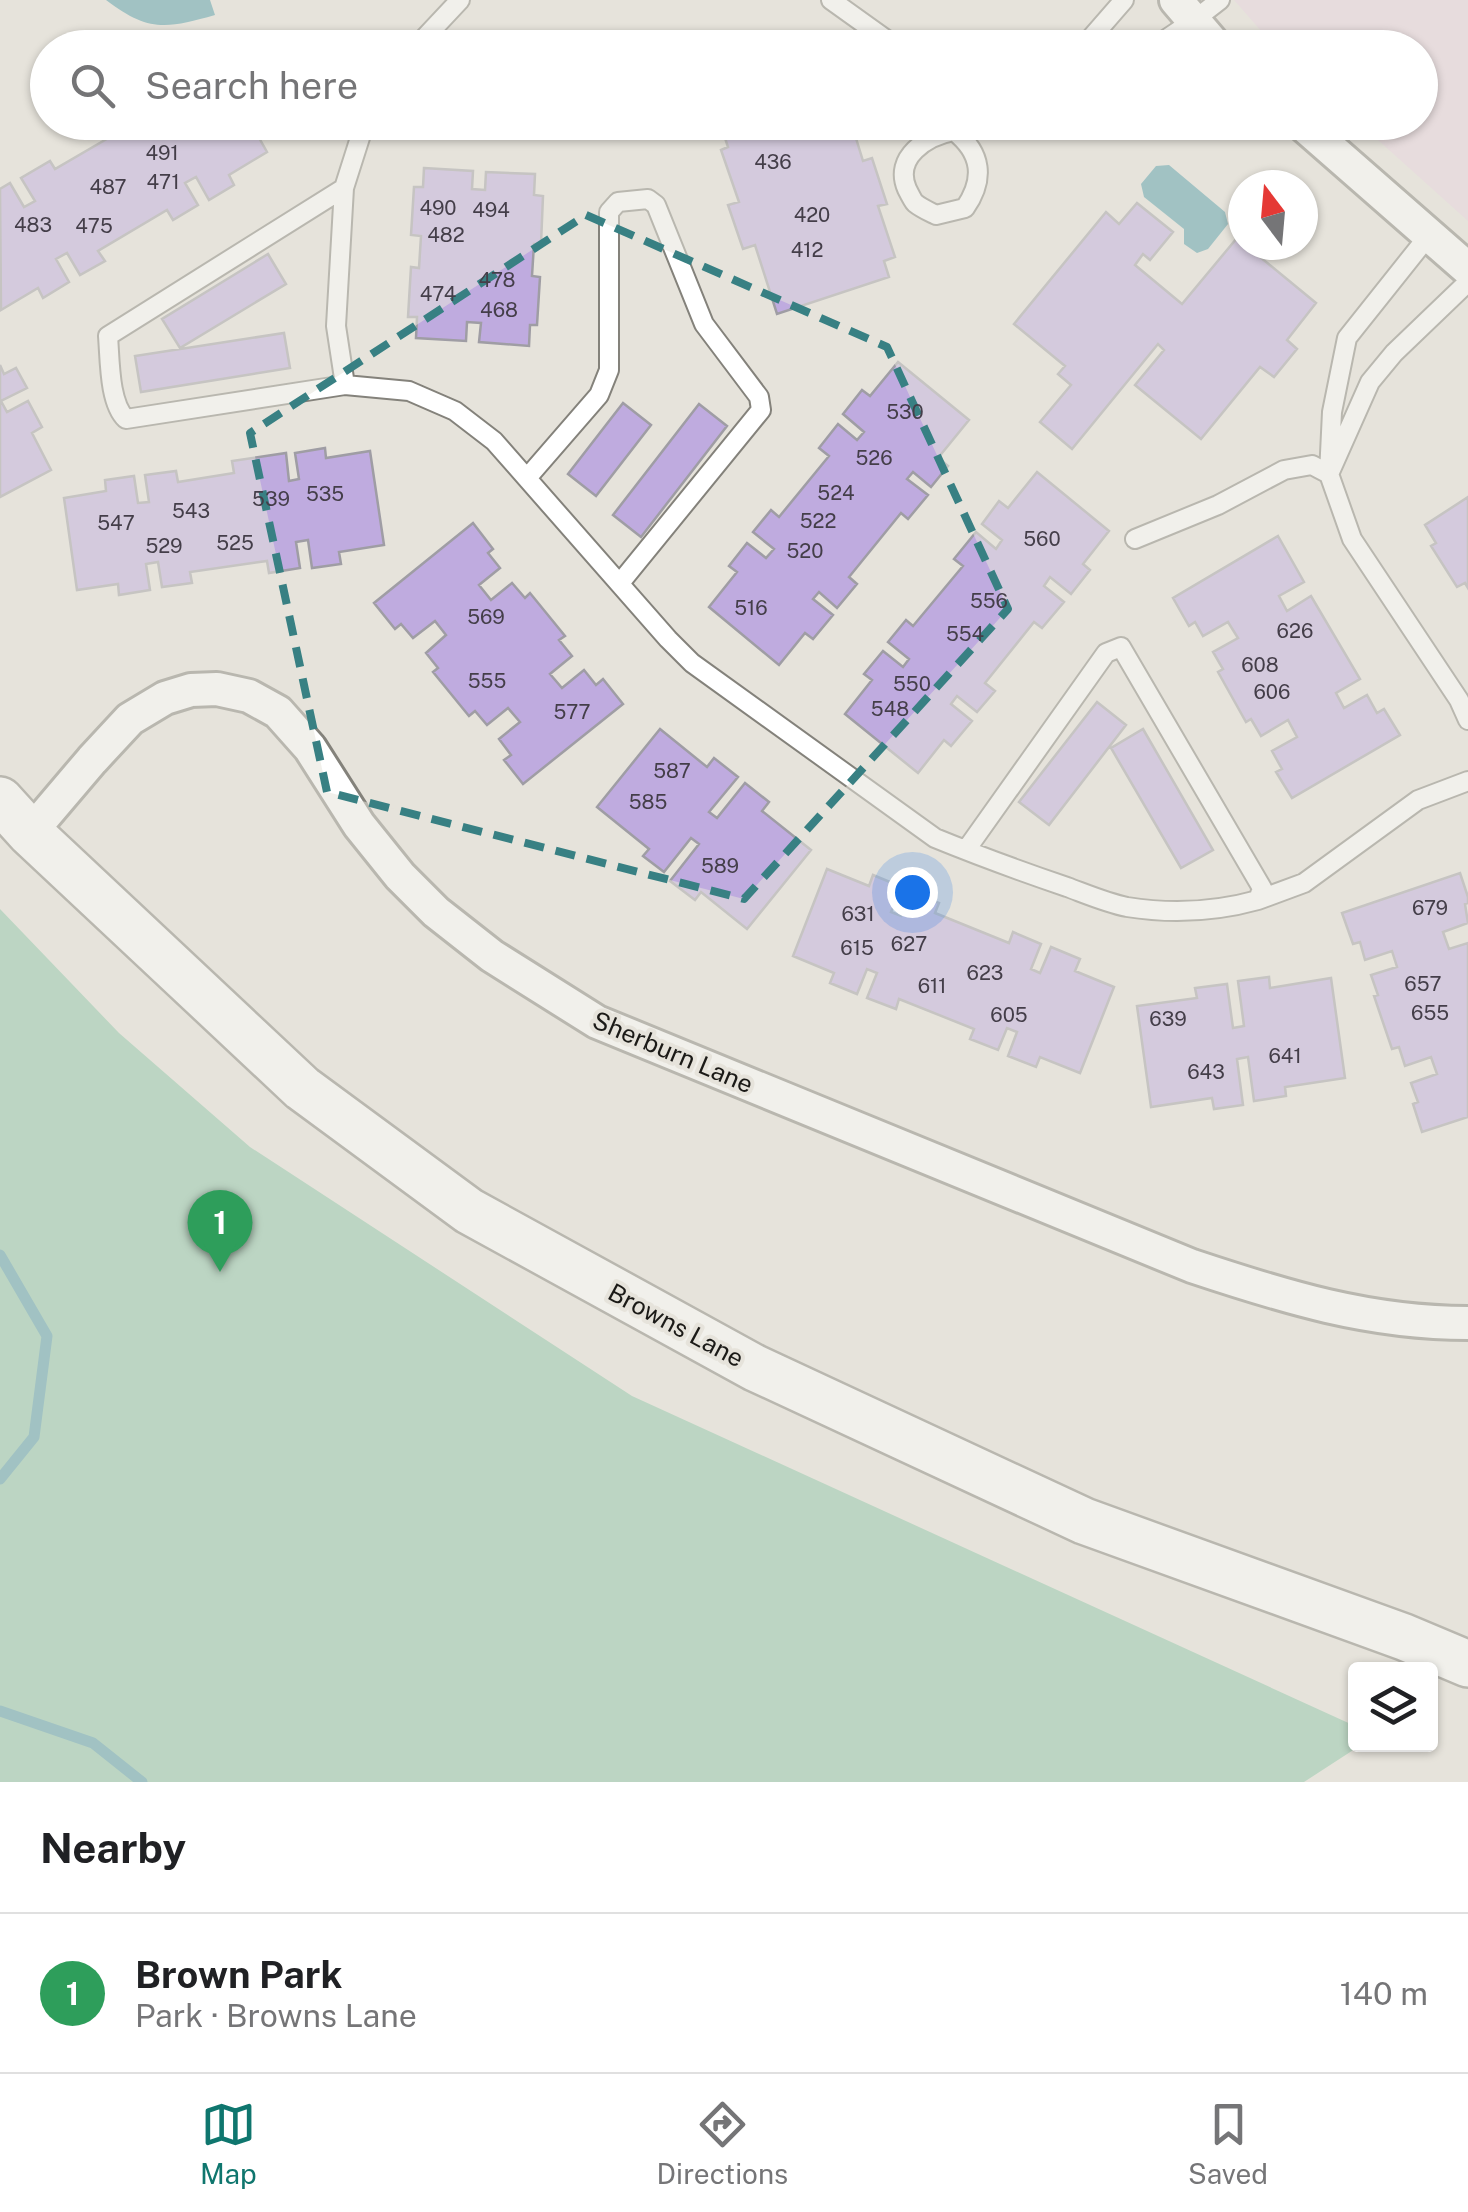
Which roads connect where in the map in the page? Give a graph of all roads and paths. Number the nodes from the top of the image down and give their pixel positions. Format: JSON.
{"nodes":[{"id":1,"x":460,"y":0,"type":"edge"},
{"id":2,"x":831,"y":0,"type":"edge"},
{"id":3,"x":1124,"y":0,"type":"edge"},
{"id":4,"x":1220,"y":0,"type":"edge"},
{"id":5,"x":1184,"y":11,"type":"edge"},
{"id":6,"x":432,"y":30,"type":"edge"},
{"id":7,"x":873,"y":30,"type":"edge"},
{"id":8,"x":1098,"y":30,"type":"edge"},
{"id":9,"x":1201,"y":30,"type":"edge"},
{"id":10,"x":359,"y":140,"type":"edge"},
{"id":11,"x":927,"y":140,"type":"edge"},
{"id":12,"x":967,"y":140,"type":"edge"},
{"id":13,"x":1320,"y":140,"type":"edge"},
{"id":14,"x":344,"y":188,"type":"junction"},
{"id":15,"x":1429,"y":236,"type":"junction"},
{"id":16,"x":1468,"y":269,"type":"edge"},
{"id":17,"x":1468,"y":282,"type":"edge"},
{"id":18,"x":345,"y":385,"type":"junction"},
{"id":19,"x":1329,"y":474,"type":"junction"},
{"id":20,"x":527,"y":478,"type":"junction"},
{"id":21,"x":1136,"y":539,"type":"dead end"},
{"id":22,"x":620,"y":584,"type":"junction"},
{"id":23,"x":1468,"y":720,"type":"edge"},
{"id":24,"x":1468,"y":781,"type":"edge"},
{"id":25,"x":0,"y":800,"type":"edge"},
{"id":26,"x":30,"y":833,"type":"junction"},
{"id":27,"x":966,"y":850,"type":"junction"},
{"id":28,"x":1258,"y":900,"type":"junction"},
{"id":29,"x":1468,"y":1322,"type":"edge"},
{"id":30,"x":1468,"y":1664,"type":"edge"}],
"edges":[{"from":1,"to":6,"type":"lane"},
{"from":2,"to":7,"type":"lane"},
{"from":3,"to":8,"type":"lane"},
{"from":4,"to":5,"type":"lane"},
{"from":5,"to":9,"type":"street"},
{"from":10,"to":14,"type":"lane"},
{"from":11,"to":12,"type":"lane"},
{"from":13,"to":15,"type":"street"},
{"from":14,"to":18,"type":"lane"},
{"from":14,"to":18,"type":"lane"},
{"from":15,"to":16,"type":"street"},
{"from":15,"to":19,"type":"lane"},
{"from":17,"to":19,"type":"lane"},
{"from":18,"to":20,"type":"lane"},
{"from":19,"to":21,"type":"lane"},
{"from":19,"to":23,"type":"lane"},
{"from":20,"to":22,"type":"lane"},
{"from":20,"to":22,"type":"lane"},
{"from":22,"to":27,"type":"lane"},
{"from":24,"to":28,"type":"lane"},
{"from":25,"to":26,"type":"street","name":"Browns Lane"},
{"from":26,"to":29,"type":"street","name":"Sherburn Lane"},
{"from":26,"to":30,"type":"street","name":"Browns Lane"},
{"from":27,"to":28,"type":"lane"},
{"from":27,"to":28,"type":"lane"}]}
